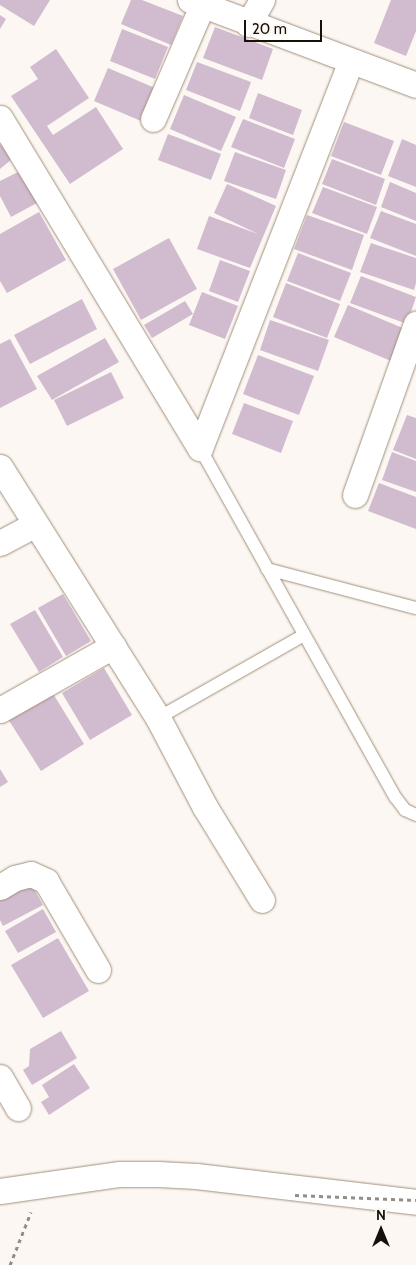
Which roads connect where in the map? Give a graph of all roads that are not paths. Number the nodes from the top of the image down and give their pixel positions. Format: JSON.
{"nodes":[{"id":1,"x":262,"y":0,"type":"edge"},
{"id":2,"x":196,"y":3,"type":"edge"},
{"id":3,"x":248,"y":24,"type":"junction"},
{"id":4,"x":351,"y":61,"type":"junction"},
{"id":5,"x":416,"y":86,"type":"edge"},
{"id":6,"x":0,"y":118,"type":"edge"},
{"id":7,"x":154,"y":119,"type":"dead end"},
{"id":8,"x":416,"y":324,"type":"edge"},
{"id":9,"x":200,"y":448,"type":"junction"},
{"id":10,"x":0,"y":467,"type":"edge"},
{"id":11,"x":355,"y":495,"type":"dead end"},
{"id":12,"x":34,"y":524,"type":"junction"},
{"id":13,"x":0,"y":543,"type":"edge"},
{"id":14,"x":267,"y":569,"type":"junction"},
{"id":15,"x":416,"y":608,"type":"edge"},
{"id":16,"x":304,"y":635,"type":"junction"},
{"id":17,"x":113,"y":646,"type":"junction"},
{"id":18,"x":0,"y":710,"type":"edge"},
{"id":19,"x":158,"y":718,"type":"junction"},
{"id":20,"x":416,"y":815,"type":"edge"},
{"id":21,"x":0,"y":887,"type":"edge"},
{"id":22,"x":262,"y":900,"type":"dead end"},
{"id":23,"x":98,"y":970,"type":"dead end"},
{"id":24,"x":0,"y":1077,"type":"edge"},
{"id":25,"x":18,"y":1108,"type":"dead end"},
{"id":26,"x":0,"y":1191,"type":"edge"},
{"id":27,"x":416,"y":1201,"type":"edge"}],
"edges":[{"from":1,"to":3,"type":"street"},
{"from":2,"to":3,"type":"street"},
{"from":2,"to":7,"type":"street"},
{"from":3,"to":4,"type":"street"},
{"from":4,"to":5,"type":"street"},
{"from":4,"to":9,"type":"street"},
{"from":6,"to":9,"type":"street"},
{"from":8,"to":11,"type":"street"},
{"from":9,"to":14,"type":"lane"},
{"from":10,"to":12,"type":"street"},
{"from":12,"to":13,"type":"street"},
{"from":12,"to":17,"type":"street"},
{"from":14,"to":15,"type":"lane"},
{"from":14,"to":16,"type":"lane"},
{"from":16,"to":19,"type":"lane"},
{"from":16,"to":20,"type":"lane"},
{"from":17,"to":18,"type":"street"},
{"from":17,"to":19,"type":"street"},
{"from":19,"to":22,"type":"street"},
{"from":21,"to":23,"type":"street"},
{"from":24,"to":25,"type":"street"},
{"from":26,"to":27,"type":"street"}]}
